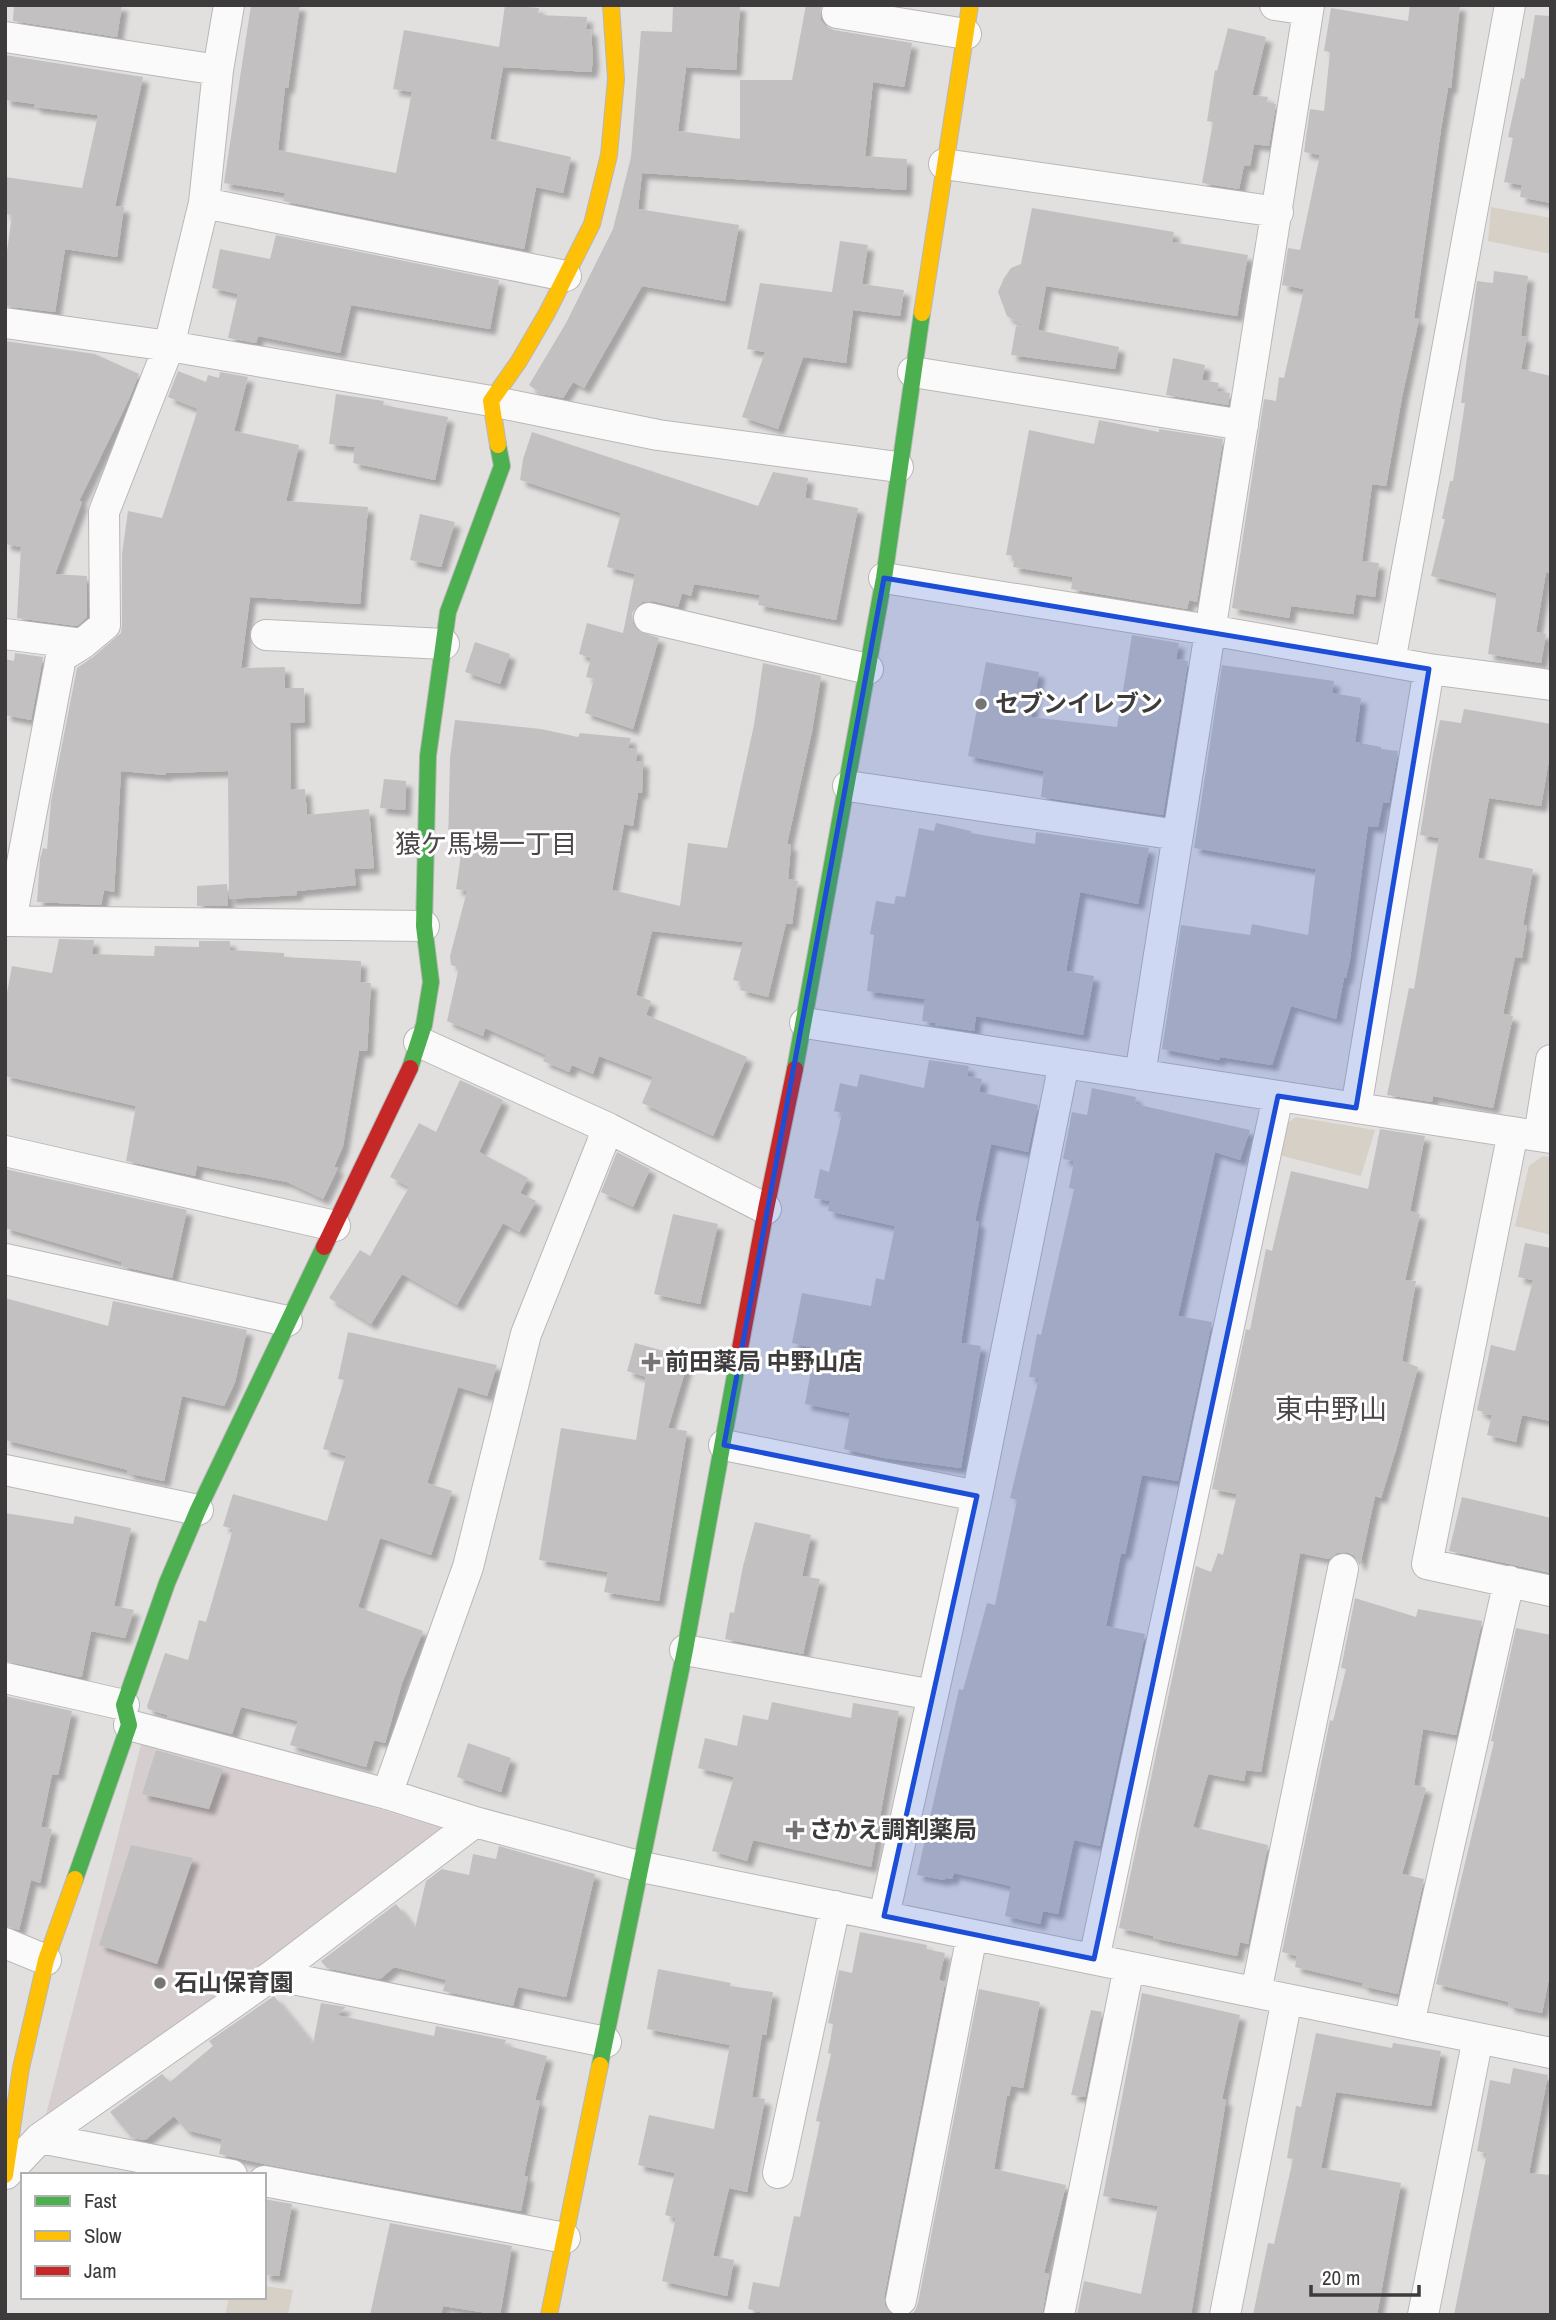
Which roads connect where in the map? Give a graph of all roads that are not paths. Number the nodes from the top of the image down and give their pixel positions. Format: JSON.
{"nodes":[{"id":1,"x":229,"y":5,"type":"edge"},
{"id":2,"x":611,"y":5,"type":"edge"},
{"id":3,"x":1275,"y":5,"type":"edge"},
{"id":4,"x":1510,"y":5,"type":"edge"},
{"id":5,"x":1309,"y":8,"type":"edge"},
{"id":6,"x":837,"y":13,"type":"dead end"},
{"id":7,"x":968,"y":20,"type":"edge"},
{"id":8,"x":5,"y":37,"type":"edge"},
{"id":9,"x":218,"y":70,"type":"junction"},
{"id":10,"x":944,"y":164,"type":"junction"},
{"id":11,"x":204,"y":203,"type":"junction"},
{"id":12,"x":1278,"y":212,"type":"junction"},
{"id":13,"x":566,"y":275,"type":"junction"},
{"id":14,"x":5,"y":323,"type":"edge"},
{"id":15,"x":169,"y":346,"type":"junction"},
{"id":16,"x":913,"y":372,"type":"junction"},
{"id":17,"x":491,"y":401,"type":"junction"},
{"id":18,"x":1243,"y":425,"type":"junction"},
{"id":19,"x":898,"y":467,"type":"junction"},
{"id":20,"x":884,"y":578,"type":"junction"},
{"id":21,"x":649,"y":618,"type":"dead end"},
{"id":22,"x":1210,"y":630,"type":"junction"},
{"id":23,"x":5,"y":634,"type":"edge"},
{"id":24,"x":266,"y":635,"type":"dead end"},
{"id":25,"x":82,"y":644,"type":"junction"},
{"id":26,"x":444,"y":644,"type":"junction"},
{"id":27,"x":1390,"y":662,"type":"junction"},
{"id":28,"x":868,"y":669,"type":"junction"},
{"id":29,"x":1429,"y":669,"type":"junction"},
{"id":30,"x":1551,"y":685,"type":"edge"},
{"id":31,"x":848,"y":786,"type":"junction"},
{"id":32,"x":1178,"y":835,"type":"junction"},
{"id":33,"x":8,"y":921,"type":"edge"},
{"id":34,"x":424,"y":926,"type":"junction"},
{"id":35,"x":805,"y":1023,"type":"junction"},
{"id":36,"x":419,"y":1042,"type":"junction"},
{"id":37,"x":1551,"y":1060,"type":"edge"},
{"id":38,"x":1064,"y":1063,"type":"junction"},
{"id":39,"x":1140,"y":1075,"type":"junction"},
{"id":40,"x":1278,"y":1096,"type":"junction"},
{"id":41,"x":1356,"y":1108,"type":"junction"},
{"id":42,"x":608,"y":1128,"type":"junction"},
{"id":43,"x":1534,"y":1135,"type":"edge"},
{"id":44,"x":5,"y":1151,"type":"edge"},
{"id":45,"x":766,"y":1209,"type":"junction"},
{"id":46,"x":335,"y":1226,"type":"junction"},
{"id":47,"x":5,"y":1259,"type":"edge"},
{"id":48,"x":287,"y":1321,"type":"junction"},
{"id":49,"x":724,"y":1445,"type":"junction"},
{"id":50,"x":5,"y":1470,"type":"edge"},
{"id":51,"x":977,"y":1496,"type":"junction"},
{"id":52,"x":198,"y":1510,"type":"junction"},
{"id":53,"x":1343,"y":1569,"type":"dead end"},
{"id":54,"x":1509,"y":1581,"type":"junction"},
{"id":55,"x":1551,"y":1591,"type":"edge"},
{"id":56,"x":685,"y":1650,"type":"junction"},
{"id":57,"x":5,"y":1678,"type":"edge"},
{"id":58,"x":933,"y":1695,"type":"junction"},
{"id":59,"x":127,"y":1715,"type":"junction"},
{"id":60,"x":387,"y":1794,"type":"junction"},
{"id":61,"x":475,"y":1822,"type":"junction"},
{"id":62,"x":642,"y":1867,"type":"junction"},
{"id":63,"x":835,"y":1906,"type":"junction"},
{"id":64,"x":884,"y":1916,"type":"junction"},
{"id":65,"x":972,"y":1934,"type":"junction"},
{"id":66,"x":5,"y":1943,"type":"edge"},
{"id":67,"x":1094,"y":1959,"type":"junction"},
{"id":68,"x":46,"y":1960,"type":"junction"},
{"id":69,"x":1129,"y":1967,"type":"junction"},
{"id":70,"x":273,"y":1975,"type":"junction"},
{"id":71,"x":1256,"y":1992,"type":"junction"},
{"id":72,"x":1287,"y":1999,"type":"junction"},
{"id":73,"x":1409,"y":2024,"type":"junction"},
{"id":74,"x":1478,"y":2038,"type":"junction"},
{"id":75,"x":606,"y":2042,"type":"junction"},
{"id":76,"x":1551,"y":2053,"type":"edge"},
{"id":77,"x":40,"y":2138,"type":"junction"},
{"id":78,"x":222,"y":2173,"type":"edge"},
{"id":79,"x":778,"y":2173,"type":"dead end"},
{"id":80,"x":5,"y":2174,"type":"edge"},
{"id":81,"x":266,"y":2181,"type":"edge"},
{"id":82,"x":565,"y":2238,"type":"junction"},
{"id":83,"x":901,"y":2300,"type":"dead end"},
{"id":84,"x":549,"y":2315,"type":"edge"},
{"id":85,"x":1059,"y":2315,"type":"edge"},
{"id":86,"x":1225,"y":2315,"type":"edge"},
{"id":87,"x":1423,"y":2315,"type":"edge"}],
"edges":[{"from":1,"to":9,"type":"street"},
{"from":2,"to":13,"type":"street"},
{"from":3,"to":5,"type":"street"},
{"from":4,"to":27,"type":"street"},
{"from":5,"to":12,"type":"street"},
{"from":6,"to":7,"type":"street"},
{"from":7,"to":10,"type":"street"},
{"from":8,"to":9,"type":"street"},
{"from":9,"to":11,"type":"street"},
{"from":10,"to":12,"type":"street"},
{"from":10,"to":16,"type":"street"},
{"from":11,"to":13,"type":"street"},
{"from":11,"to":15,"type":"street"},
{"from":12,"to":18,"type":"street"},
{"from":13,"to":17,"type":"street"},
{"from":14,"to":15,"type":"street"},
{"from":15,"to":17,"type":"street"},
{"from":15,"to":25,"type":"street"},
{"from":16,"to":18,"type":"street"},
{"from":16,"to":19,"type":"street"},
{"from":17,"to":19,"type":"street"},
{"from":17,"to":26,"type":"street"},
{"from":18,"to":22,"type":"street"},
{"from":19,"to":20,"type":"street"},
{"from":20,"to":22,"type":"street"},
{"from":20,"to":28,"type":"street"},
{"from":21,"to":28,"type":"street"},
{"from":22,"to":27,"type":"street"},
{"from":22,"to":32,"type":"street"},
{"from":23,"to":25,"type":"street"},
{"from":24,"to":26,"type":"street"},
{"from":25,"to":33,"type":"street"},
{"from":26,"to":34,"type":"street"},
{"from":27,"to":29,"type":"street"},
{"from":28,"to":31,"type":"street"},
{"from":29,"to":30,"type":"street"},
{"from":29,"to":41,"type":"street"},
{"from":31,"to":32,"type":"street"},
{"from":31,"to":35,"type":"street"},
{"from":32,"to":39,"type":"street"},
{"from":33,"to":34,"type":"street"},
{"from":34,"to":36,"type":"street"},
{"from":35,"to":38,"type":"street"},
{"from":35,"to":45,"type":"street"},
{"from":36,"to":42,"type":"street"},
{"from":36,"to":46,"type":"street"},
{"from":37,"to":43,"type":"street"},
{"from":38,"to":39,"type":"street"},
{"from":38,"to":51,"type":"street"},
{"from":39,"to":40,"type":"street"},
{"from":40,"to":41,"type":"street"},
{"from":40,"to":67,"type":"street"},
{"from":41,"to":43,"type":"street"},
{"from":42,"to":45,"type":"street"},
{"from":42,"to":60,"type":"street"},
{"from":43,"to":54,"type":"street"},
{"from":44,"to":46,"type":"street"},
{"from":45,"to":49,"type":"street"},
{"from":46,"to":48,"type":"street"},
{"from":47,"to":48,"type":"street"},
{"from":48,"to":52,"type":"street"},
{"from":49,"to":51,"type":"street"},
{"from":49,"to":56,"type":"street"},
{"from":50,"to":52,"type":"street"},
{"from":51,"to":58,"type":"street"},
{"from":52,"to":59,"type":"street"},
{"from":53,"to":71,"type":"street"},
{"from":54,"to":55,"type":"street"},
{"from":54,"to":73,"type":"street"},
{"from":56,"to":58,"type":"street"},
{"from":56,"to":62,"type":"street"},
{"from":57,"to":59,"type":"street"},
{"from":58,"to":64,"type":"street"},
{"from":59,"to":60,"type":"street"},
{"from":59,"to":68,"type":"street"},
{"from":60,"to":61,"type":"street"},
{"from":61,"to":62,"type":"street"},
{"from":61,"to":70,"type":"street"},
{"from":62,"to":63,"type":"street"},
{"from":62,"to":75,"type":"street"},
{"from":63,"to":64,"type":"street"},
{"from":63,"to":79,"type":"street"},
{"from":64,"to":65,"type":"street"},
{"from":65,"to":67,"type":"street"},
{"from":65,"to":83,"type":"street"},
{"from":66,"to":68,"type":"street"},
{"from":67,"to":69,"type":"street"},
{"from":68,"to":80,"type":"street"},
{"from":69,"to":71,"type":"street"},
{"from":69,"to":85,"type":"street"},
{"from":70,"to":75,"type":"street"},
{"from":70,"to":77,"type":"street"},
{"from":71,"to":72,"type":"street"},
{"from":72,"to":73,"type":"street"},
{"from":72,"to":86,"type":"street"},
{"from":73,"to":74,"type":"street"},
{"from":74,"to":76,"type":"street"},
{"from":74,"to":87,"type":"street"},
{"from":75,"to":82,"type":"street"},
{"from":77,"to":78,"type":"street"},
{"from":77,"to":80,"type":"street"},
{"from":81,"to":82,"type":"street"},
{"from":82,"to":84,"type":"street"}]}
